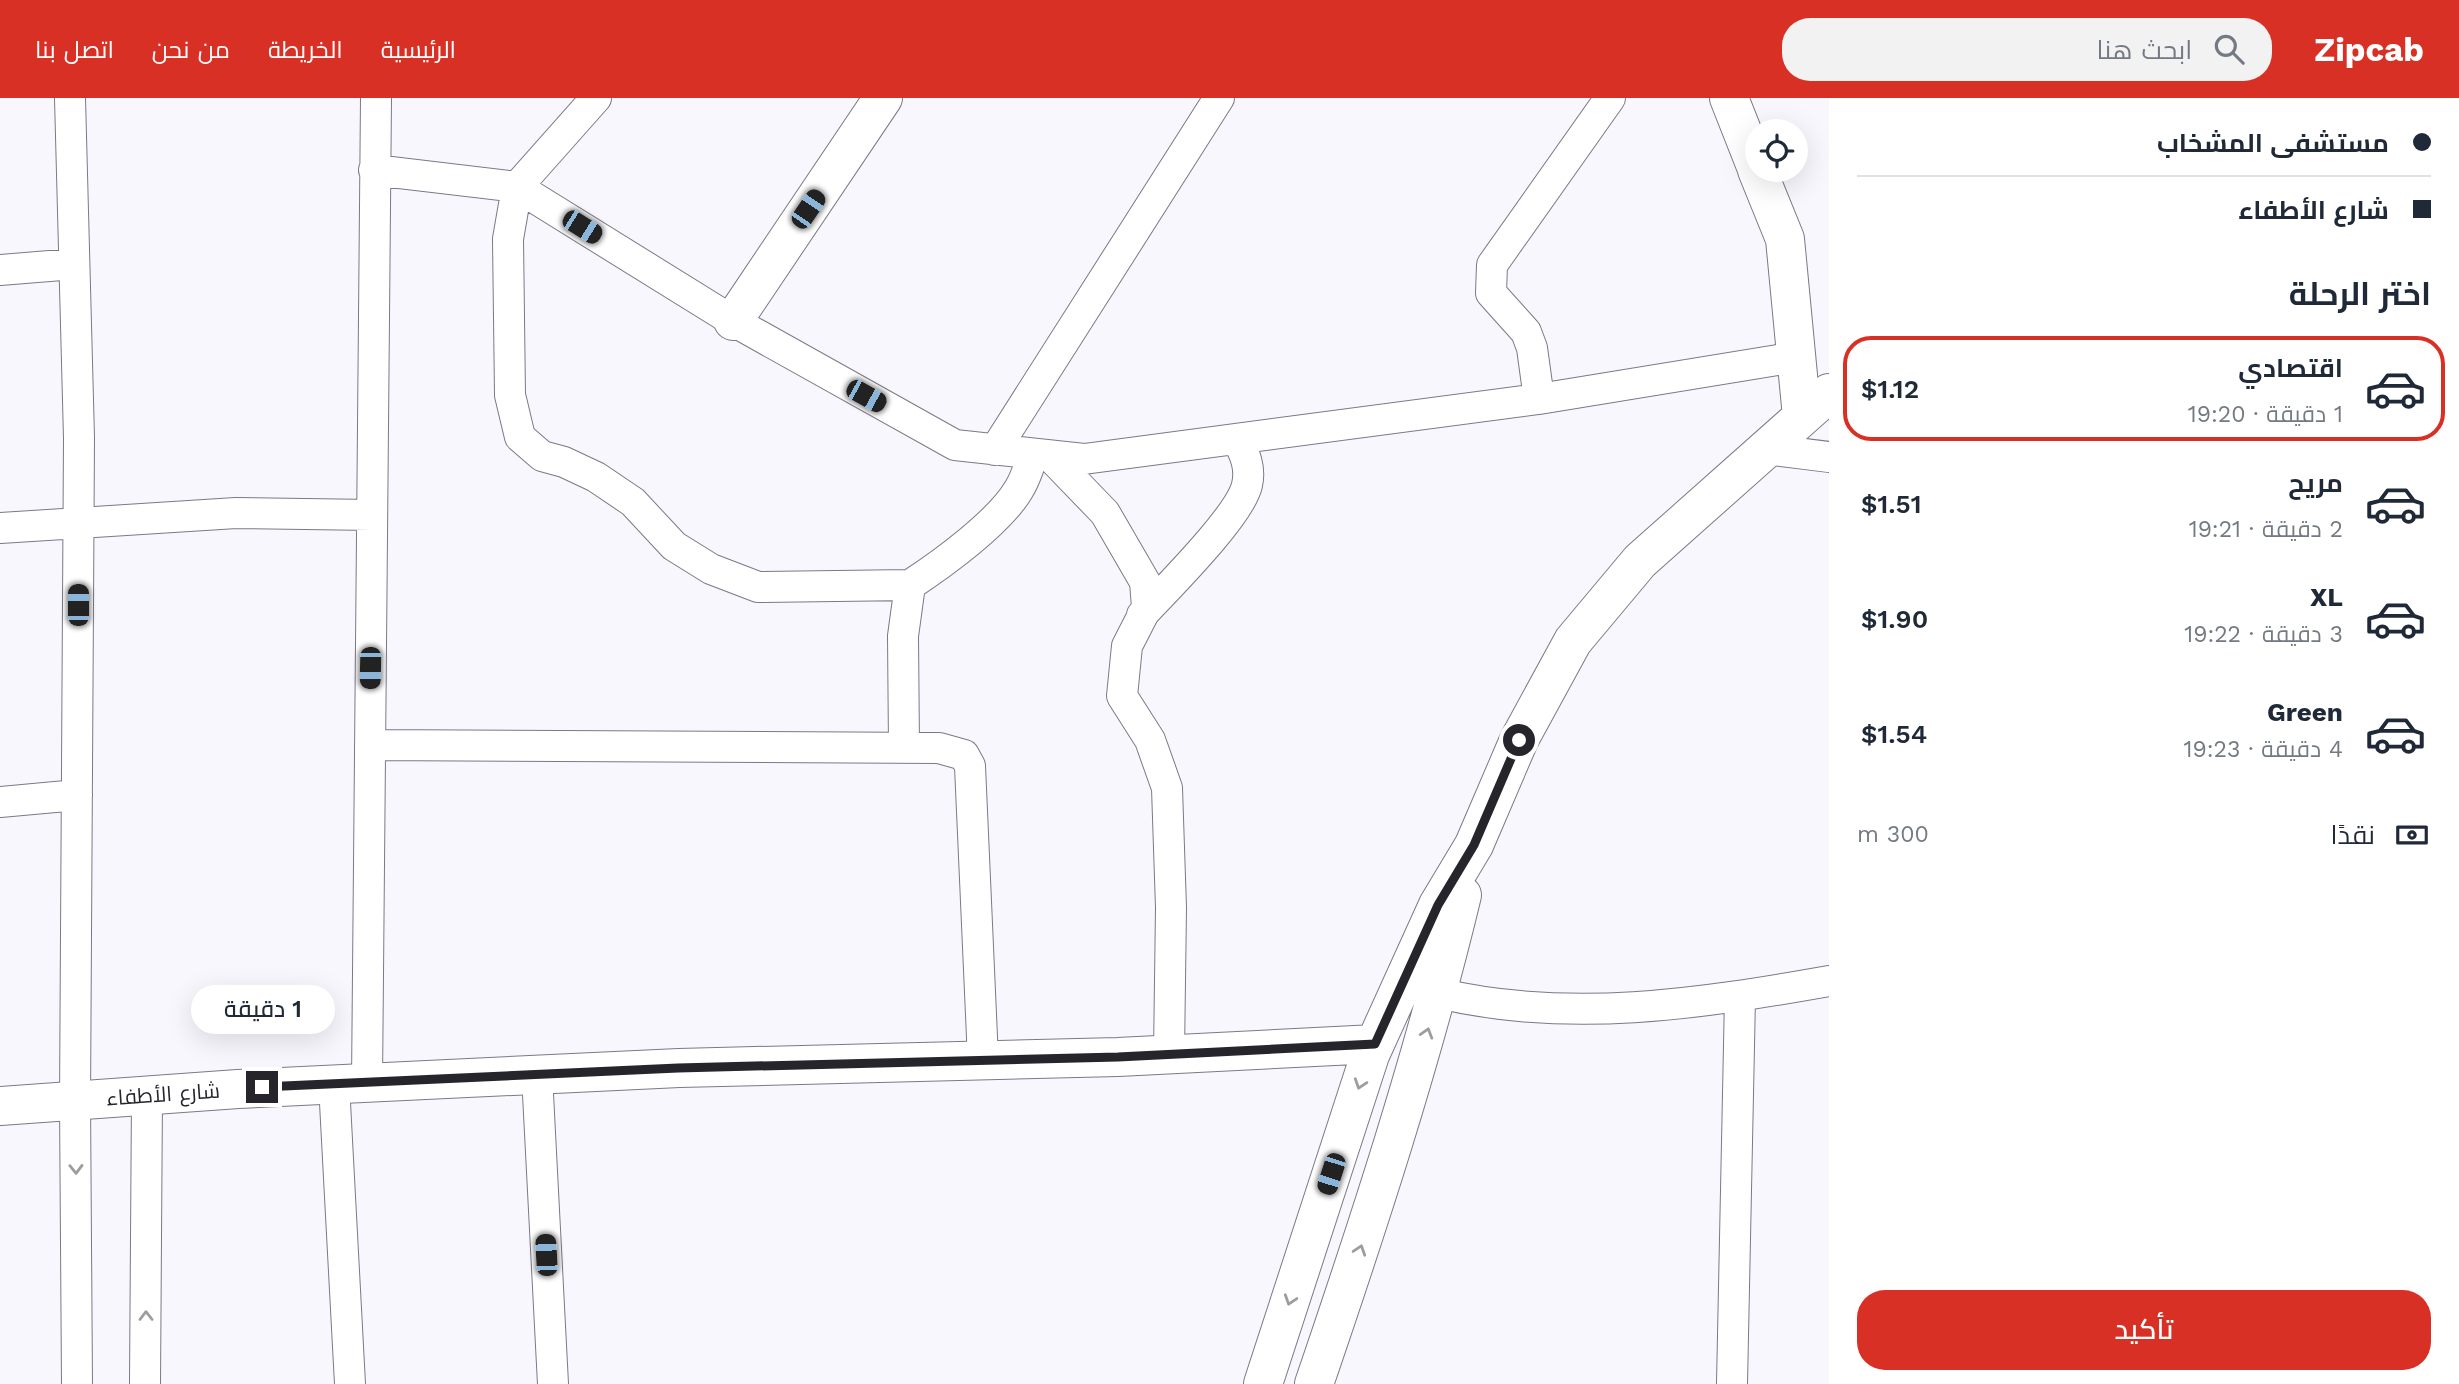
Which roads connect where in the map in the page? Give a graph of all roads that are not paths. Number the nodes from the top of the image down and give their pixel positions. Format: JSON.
{"nodes":[{"id":1,"x":70,"y":98,"type":"edge"},
{"id":2,"x":376,"y":98,"type":"edge"},
{"id":3,"x":596,"y":98,"type":"edge"},
{"id":4,"x":883,"y":98,"type":"edge"},
{"id":5,"x":1219,"y":98,"type":"edge"},
{"id":6,"x":1610,"y":98,"type":"edge"},
{"id":7,"x":1729,"y":98,"type":"edge"},
{"id":8,"x":1745,"y":139,"type":"edge"},
{"id":9,"x":374,"y":170,"type":"junction"},
{"id":10,"x":1762,"y":182,"type":"edge"},
{"id":11,"x":517,"y":187,"type":"junction"},
{"id":12,"x":75,"y":264,"type":"junction"},
{"id":13,"x":0,"y":270,"type":"edge"},
{"id":14,"x":733,"y":321,"type":"junction"},
{"id":15,"x":1796,"y":357,"type":"junction"},
{"id":16,"x":1539,"y":399,"type":"junction"},
{"id":17,"x":1815,"y":405,"type":"edge"},
{"id":18,"x":1237,"y":439,"type":"junction"},
{"id":19,"x":1766,"y":449,"type":"junction"},
{"id":20,"x":995,"y":450,"type":"junction"},
{"id":21,"x":1042,"y":455,"type":"junction"},
{"id":22,"x":1829,"y":457,"type":"edge"},
{"id":23,"x":372,"y":515,"type":"junction"},
{"id":24,"x":78,"y":523,"type":"junction"},
{"id":25,"x":0,"y":528,"type":"edge"},
{"id":26,"x":910,"y":585,"type":"junction"},
{"id":27,"x":1142,"y":615,"type":"junction"},
{"id":28,"x":370,"y":745,"type":"junction"},
{"id":29,"x":904,"y":747,"type":"junction"},
{"id":30,"x":76,"y":795,"type":"junction"},
{"id":31,"x":0,"y":802,"type":"edge"},
{"id":32,"x":1474,"y":845,"type":"junction"},
{"id":33,"x":1829,"y":981,"type":"edge"},
{"id":34,"x":1438,"y":993,"type":"junction"},
{"id":35,"x":1740,"y":997,"type":"junction"},
{"id":36,"x":1375,"y":1044,"type":"junction"},
{"id":37,"x":1169,"y":1055,"type":"junction"},
{"id":38,"x":983,"y":1060,"type":"junction"},
{"id":39,"x":537,"y":1075,"type":"junction"},
{"id":40,"x":351,"y":1083,"type":"junction"},
{"id":41,"x":147,"y":1095,"type":"junction"},
{"id":42,"x":75,"y":1101,"type":"junction"},
{"id":43,"x":0,"y":1106,"type":"edge"},
{"id":44,"x":77,"y":1384,"type":"edge"},
{"id":45,"x":145,"y":1384,"type":"edge"},
{"id":46,"x":350,"y":1384,"type":"edge"},
{"id":47,"x":552,"y":1384,"type":"edge"},
{"id":48,"x":1263,"y":1384,"type":"edge"},
{"id":49,"x":1314,"y":1384,"type":"edge"},
{"id":50,"x":1732,"y":1384,"type":"edge"}],
"edges":[{"from":1,"to":12,"type":"street"},
{"from":2,"to":9,"type":"street"},
{"from":3,"to":11,"type":"street"},
{"from":4,"to":14,"type":"street"},
{"from":5,"to":20,"type":"street"},
{"from":6,"to":16,"type":"street"},
{"from":7,"to":8,"type":"street"},
{"from":9,"to":11,"type":"street"},
{"from":9,"to":23,"type":"street"},
{"from":10,"to":15,"type":"street"},
{"from":11,"to":14,"type":"street"},
{"from":11,"to":26,"type":"street"},
{"from":12,"to":13,"type":"street"},
{"from":12,"to":24,"type":"street"},
{"from":14,"to":20,"type":"street"},
{"from":15,"to":16,"type":"street"},
{"from":15,"to":17,"type":"street"},
{"from":16,"to":18,"type":"street"},
{"from":17,"to":19,"type":"street"},
{"from":18,"to":21,"type":"street"},
{"from":18,"to":27,"type":"street"},
{"from":19,"to":22,"type":"street"},
{"from":19,"to":32,"type":"street"},
{"from":20,"to":21,"type":"street"},
{"from":21,"to":26,"type":"street"},
{"from":21,"to":27,"type":"street"},
{"from":23,"to":24,"type":"street"},
{"from":23,"to":28,"type":"street"},
{"from":24,"to":25,"type":"street"},
{"from":24,"to":30,"type":"street"},
{"from":26,"to":29,"type":"street"},
{"from":27,"to":37,"type":"street"},
{"from":28,"to":29,"type":"street"},
{"from":28,"to":40,"type":"street"},
{"from":29,"to":38,"type":"street"},
{"from":30,"to":31,"type":"street"},
{"from":30,"to":42,"type":"street"},
{"from":32,"to":34,"type":"street"},
{"from":32,"to":36,"type":"street"},
{"from":33,"to":35,"type":"street"},
{"from":34,"to":35,"type":"street"},
{"from":49,"to":34,"type":"street","one_way":true},
{"from":35,"to":50,"type":"street"},
{"from":36,"to":37,"type":"street","name":"شارع الأطفاء"},
{"from":36,"to":48,"type":"street","one_way":true},
{"from":37,"to":38,"type":"street","name":"شارع الأطفاء"},
{"from":38,"to":39,"type":"street","name":"شارع الأطفاء"},
{"from":39,"to":40,"type":"street","name":"شارع الأطفاء"},
{"from":39,"to":47,"type":"street"},
{"from":40,"to":41,"type":"street","name":"شارع الأطفاء"},
{"from":40,"to":46,"type":"street"},
{"from":41,"to":42,"type":"street","name":"شارع الأطفاء"},
{"from":45,"to":41,"type":"street","one_way":true},
{"from":42,"to":43,"type":"street","name":"شارع الأطفاء"},
{"from":42,"to":44,"type":"street","one_way":true}]}
